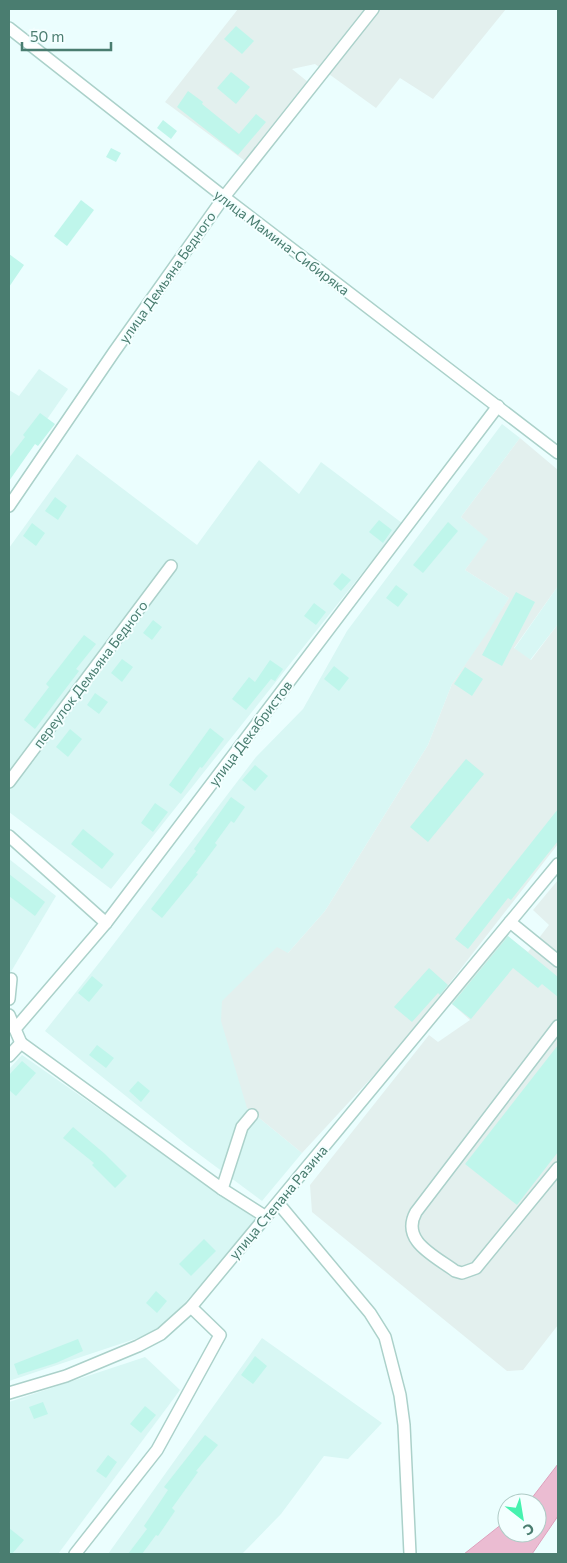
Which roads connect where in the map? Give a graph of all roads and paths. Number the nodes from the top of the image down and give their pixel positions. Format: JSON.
{"nodes":[{"id":1,"x":373,"y":9,"type":"edge"},
{"id":2,"x":9,"y":28,"type":"edge"},
{"id":3,"x":224,"y":197,"type":"junction"},
{"id":4,"x":498,"y":406,"type":"junction"},
{"id":5,"x":558,"y":453,"type":"edge"},
{"id":6,"x":9,"y":506,"type":"edge"},
{"id":7,"x":171,"y":566,"type":"dead end"},
{"id":8,"x":9,"y":782,"type":"edge"},
{"id":9,"x":9,"y":836,"type":"edge"},
{"id":10,"x":558,"y":864,"type":"edge"},
{"id":11,"x":510,"y":922,"type":"junction"},
{"id":12,"x":106,"y":923,"type":"junction"},
{"id":13,"x":558,"y":961,"type":"edge"},
{"id":14,"x":11,"y":978,"type":"dead end"},
{"id":15,"x":9,"y":1000,"type":"edge"},
{"id":16,"x":9,"y":1015,"type":"edge"},
{"id":17,"x":15,"y":1029,"type":"junction"},
{"id":18,"x":556,"y":1033,"type":"edge"},
{"id":19,"x":21,"y":1043,"type":"junction"},
{"id":20,"x":9,"y":1056,"type":"edge"},
{"id":21,"x":252,"y":1115,"type":"dead end"},
{"id":22,"x":558,"y":1168,"type":"edge"},
{"id":23,"x":222,"y":1189,"type":"junction"},
{"id":24,"x":278,"y":1203,"type":"junction"},
{"id":25,"x":266,"y":1217,"type":"junction"},
{"id":26,"x":191,"y":1307,"type":"junction"},
{"id":27,"x":9,"y":1393,"type":"edge"},
{"id":28,"x":410,"y":1552,"type":"edge"},
{"id":29,"x":75,"y":1554,"type":"edge"}],
"edges":[{"from":1,"to":3,"type":"street","name":"улица Демьяна Бедного"},
{"from":2,"to":3,"type":"street","name":"улица Мамина-Сибиряка"},
{"from":3,"to":4,"type":"street","name":"улица Мамина-Сибиряка"},
{"from":3,"to":6,"type":"street","name":"улица Демьяна Бедного"},
{"from":4,"to":5,"type":"street","name":"улица Мамина-Сибиряка"},
{"from":4,"to":12,"type":"street","name":"улица Декабристов"},
{"from":7,"to":8,"type":"street","name":"переулок Демьяна Бедного"},
{"from":9,"to":12,"type":"street"},
{"from":10,"to":11,"type":"street","name":"улица Степана Разина"},
{"from":11,"to":13,"type":"street"},
{"from":11,"to":24,"type":"street","name":"улица Степана Разина"},
{"from":12,"to":17,"type":"street","name":"улица Декабристов"},
{"from":14,"to":15,"type":"street"},
{"from":16,"to":17,"type":"street"},
{"from":17,"to":19,"type":"street"},
{"from":18,"to":22,"type":"street"},
{"from":19,"to":20,"type":"street"},
{"from":19,"to":23,"type":"street"},
{"from":21,"to":23,"type":"street"},
{"from":23,"to":25,"type":"street"},
{"from":24,"to":25,"type":"street","name":"улица Степана Разина"},
{"from":24,"to":28,"type":"street"},
{"from":25,"to":26,"type":"street","name":"улица Степана Разина"},
{"from":26,"to":27,"type":"street","name":"улица Степана Разина"},
{"from":26,"to":29,"type":"street"}]}
